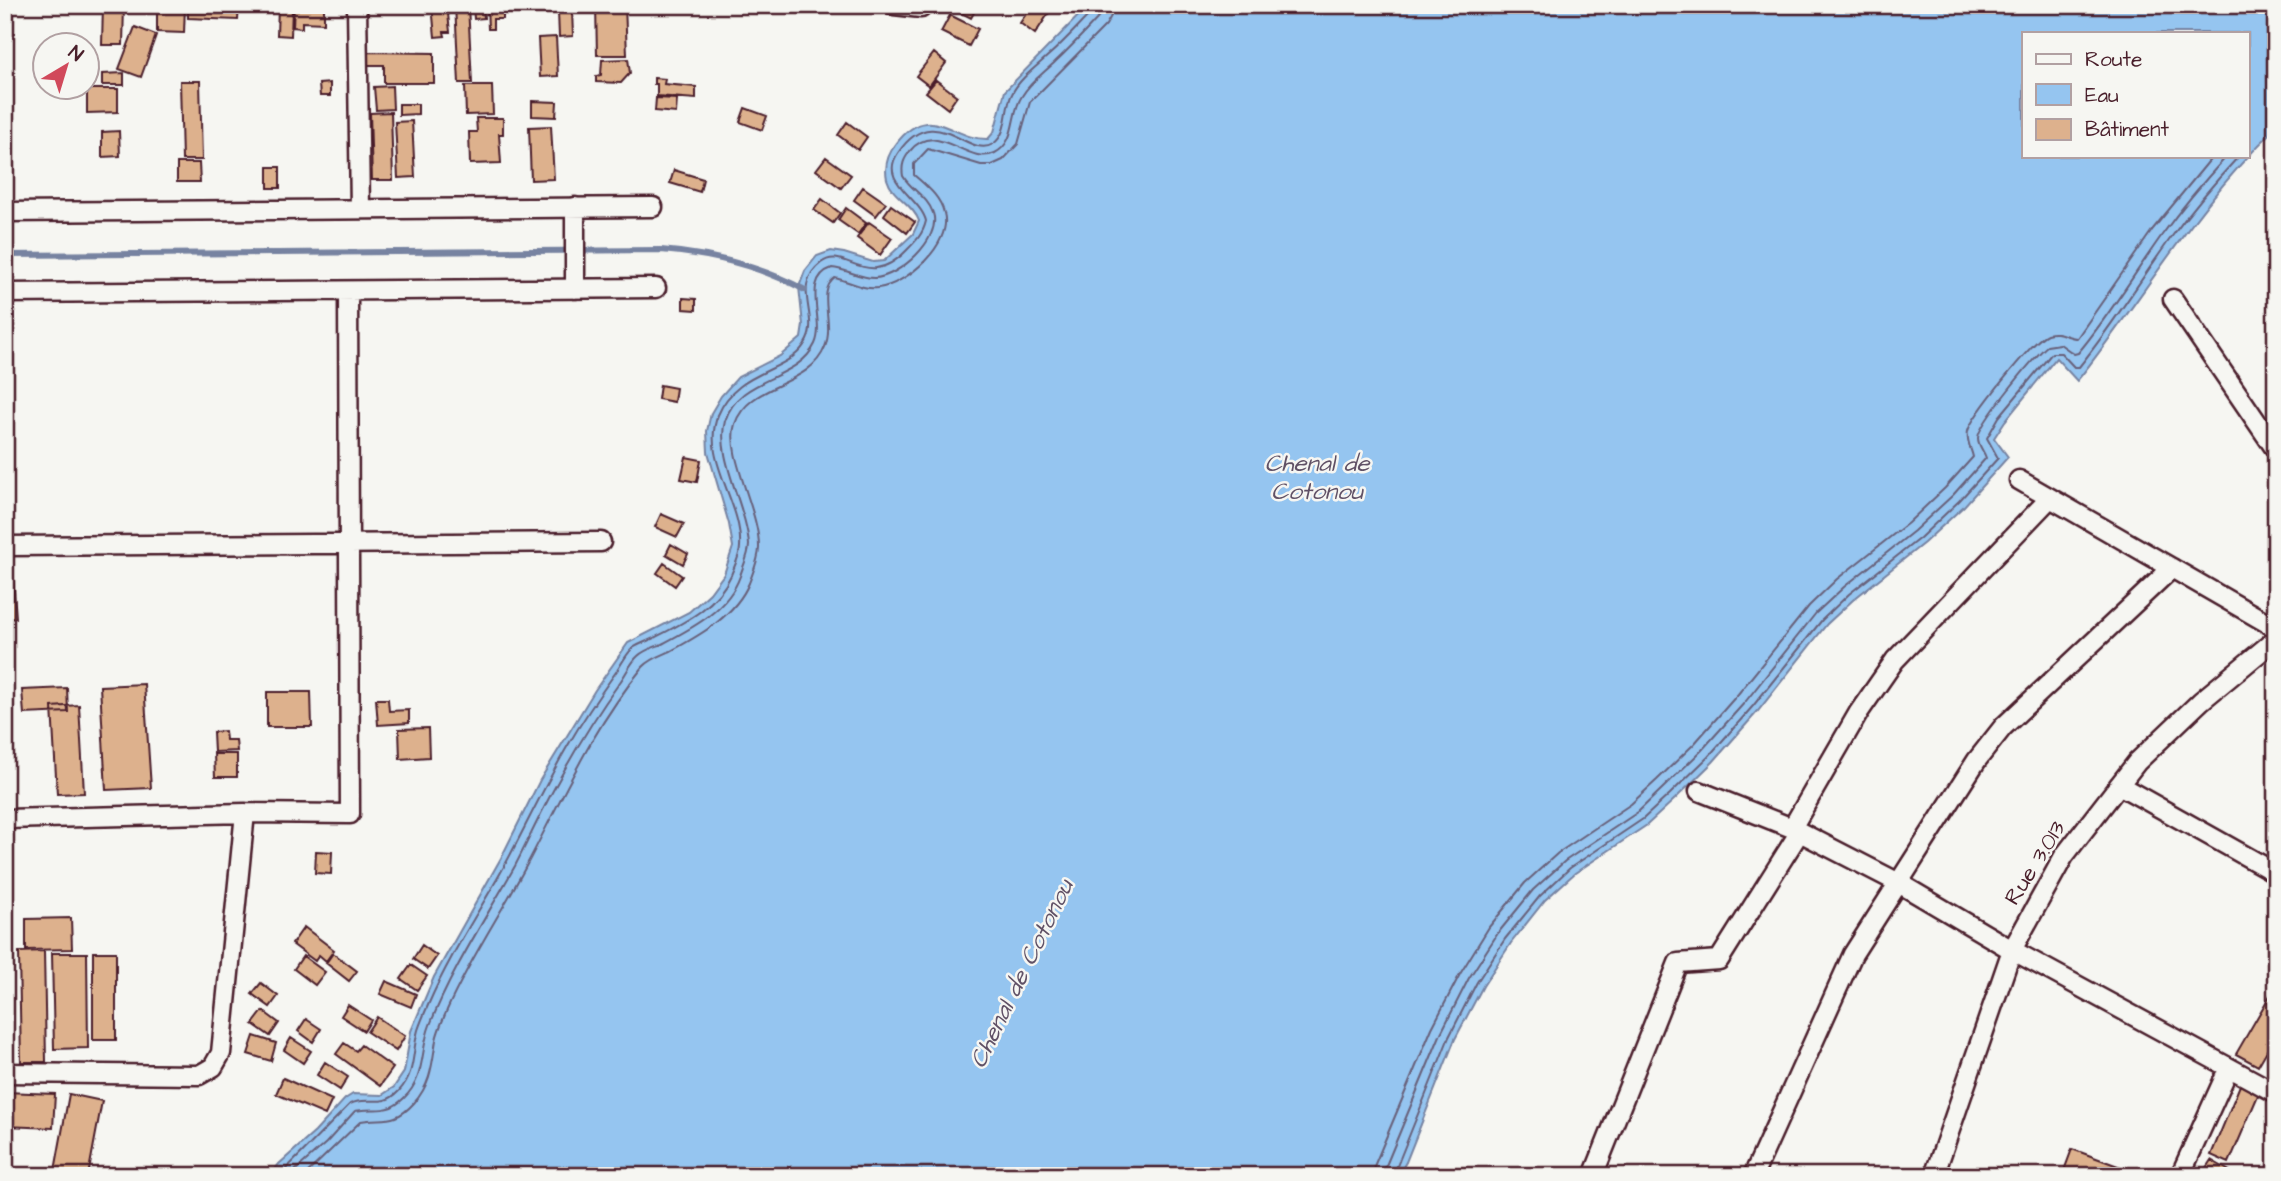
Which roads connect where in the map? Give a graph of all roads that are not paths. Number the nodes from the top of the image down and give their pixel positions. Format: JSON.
{"nodes":[{"id":1,"x":357,"y":5,"type":"edge"},
{"id":2,"x":894,"y":5,"type":"edge"},
{"id":3,"x":921,"y":9,"type":"dead end"},
{"id":4,"x":575,"y":207,"type":"junction"},
{"id":5,"x":653,"y":207,"type":"dead end"},
{"id":6,"x":360,"y":209,"type":"junction"},
{"id":7,"x":5,"y":212,"type":"edge"},
{"id":8,"x":656,"y":288,"type":"dead end"},
{"id":9,"x":575,"y":289,"type":"junction"},
{"id":10,"x":348,"y":291,"type":"junction"},
{"id":11,"x":5,"y":293,"type":"edge"},
{"id":12,"x":2173,"y":299,"type":"dead end"},
{"id":13,"x":2276,"y":450,"type":"edge"},
{"id":14,"x":2019,"y":480,"type":"dead end"},
{"id":15,"x":2050,"y":498,"type":"junction"},
{"id":16,"x":601,"y":542,"type":"dead end"},
{"id":17,"x":348,"y":543,"type":"junction"},
{"id":18,"x":5,"y":546,"type":"edge"},
{"id":19,"x":2172,"y":568,"type":"junction"},
{"id":20,"x":2276,"y":628,"type":"edge"},
{"id":21,"x":2276,"y":639,"type":"edge"},
{"id":22,"x":2119,"y":785,"type":"junction"},
{"id":23,"x":1699,"y":791,"type":"dead end"},
{"id":24,"x":245,"y":813,"type":"junction"},
{"id":25,"x":5,"y":818,"type":"edge"},
{"id":26,"x":1796,"y":830,"type":"junction"},
{"id":27,"x":2276,"y":873,"type":"edge"},
{"id":28,"x":1897,"y":882,"type":"junction"},
{"id":29,"x":2012,"y":950,"type":"junction"},
{"id":30,"x":2229,"y":1068,"type":"junction"},
{"id":31,"x":5,"y":1073,"type":"edge"},
{"id":32,"x":2276,"y":1093,"type":"edge"},
{"id":33,"x":1593,"y":1176,"type":"edge"},
{"id":34,"x":1753,"y":1176,"type":"edge"},
{"id":35,"x":1934,"y":1176,"type":"edge"},
{"id":36,"x":2180,"y":1176,"type":"edge"}],
"edges":[{"from":1,"to":6,"type":"street"},
{"from":2,"to":3,"type":"street"},
{"from":4,"to":5,"type":"street"},
{"from":4,"to":6,"type":"street"},
{"from":4,"to":9,"type":"street"},
{"from":6,"to":7,"type":"street"},
{"from":8,"to":9,"type":"street"},
{"from":9,"to":10,"type":"street"},
{"from":10,"to":11,"type":"street"},
{"from":10,"to":17,"type":"street"},
{"from":12,"to":13,"type":"street"},
{"from":14,"to":15,"type":"street"},
{"from":15,"to":19,"type":"street"},
{"from":15,"to":26,"type":"street"},
{"from":16,"to":17,"type":"street"},
{"from":17,"to":18,"type":"street"},
{"from":17,"to":24,"type":"street"},
{"from":19,"to":20,"type":"street"},
{"from":19,"to":28,"type":"street"},
{"from":21,"to":22,"type":"street","name":"Rue 3.013"},
{"from":22,"to":27,"type":"street"},
{"from":22,"to":29,"type":"street","name":"Rue 3.013"},
{"from":23,"to":26,"type":"street"},
{"from":24,"to":25,"type":"street"},
{"from":24,"to":31,"type":"street"},
{"from":26,"to":28,"type":"street"},
{"from":26,"to":33,"type":"street"},
{"from":28,"to":29,"type":"street"},
{"from":28,"to":34,"type":"street"},
{"from":29,"to":30,"type":"street"},
{"from":29,"to":35,"type":"street","name":"Rue 3.013"},
{"from":30,"to":32,"type":"street"},
{"from":30,"to":36,"type":"street"}]}
